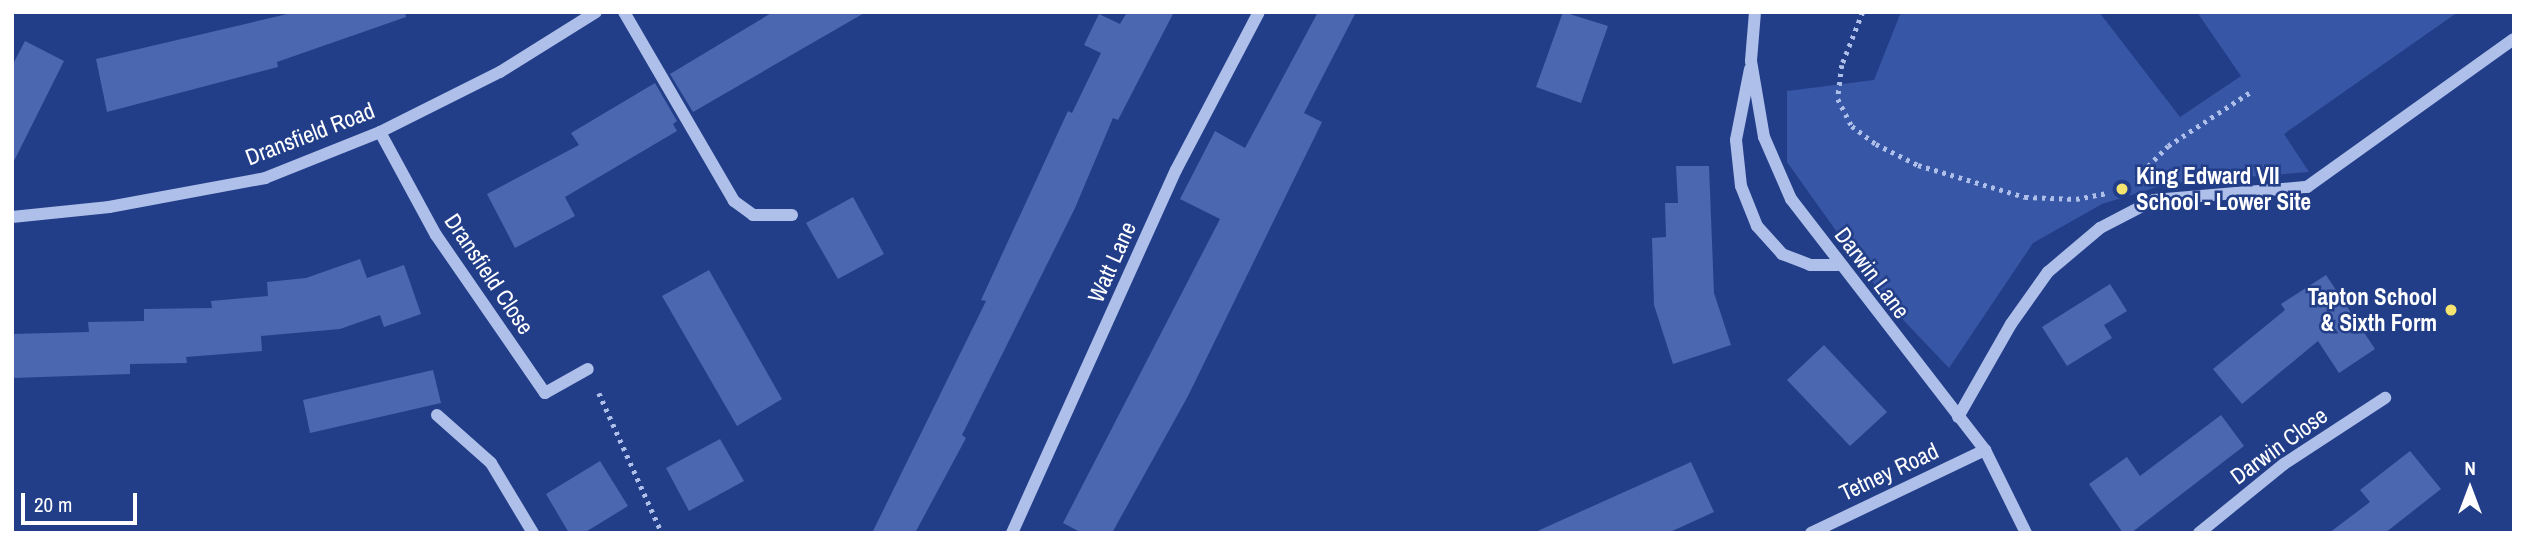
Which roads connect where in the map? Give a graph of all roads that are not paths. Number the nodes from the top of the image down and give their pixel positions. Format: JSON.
{"nodes":[{"id":1,"x":596,"y":12,"type":"edge"},
{"id":2,"x":624,"y":12,"type":"edge"},
{"id":3,"x":1259,"y":12,"type":"edge"},
{"id":4,"x":1755,"y":12,"type":"edge"},
{"id":5,"x":2514,"y":39,"type":"edge"},
{"id":6,"x":1751,"y":61,"type":"junction"},
{"id":7,"x":380,"y":132,"type":"junction"},
{"id":8,"x":792,"y":215,"type":"dead end"},
{"id":9,"x":12,"y":217,"type":"edge"},
{"id":10,"x":1838,"y":265,"type":"junction"},
{"id":11,"x":588,"y":369,"type":"road end"},
{"id":12,"x":2385,"y":398,"type":"dead end"},
{"id":13,"x":437,"y":415,"type":"dead end"},
{"id":14,"x":1958,"y":417,"type":"junction"},
{"id":15,"x":1985,"y":450,"type":"junction"},
{"id":16,"x":533,"y":533,"type":"edge"},
{"id":17,"x":1012,"y":533,"type":"edge"},
{"id":18,"x":1811,"y":533,"type":"edge"},
{"id":19,"x":2026,"y":533,"type":"edge"},
{"id":20,"x":2199,"y":533,"type":"edge"}],
"edges":[{"from":1,"to":7,"type":"street","name":"Dransfield Road"},
{"from":2,"to":8,"type":"street"},
{"from":3,"to":17,"type":"street","name":"Watt Lane"},
{"from":4,"to":6,"type":"street","name":"Darwin Lane"},
{"from":5,"to":14,"type":"street"},
{"from":6,"to":10,"type":"street","name":"Darwin Lane"},
{"from":6,"to":10,"type":"street"},
{"from":7,"to":9,"type":"street","name":"Dransfield Road"},
{"from":7,"to":11,"type":"street","name":"Dransfield Close"},
{"from":10,"to":14,"type":"street","name":"Darwin Lane"},
{"from":12,"to":20,"type":"street","name":"Darwin Close"},
{"from":13,"to":16,"type":"street"},
{"from":14,"to":15,"type":"street","name":"Darwin Lane"},
{"from":15,"to":18,"type":"street","name":"Tetney Road"},
{"from":15,"to":19,"type":"street","name":"Darwin Lane"}]}
